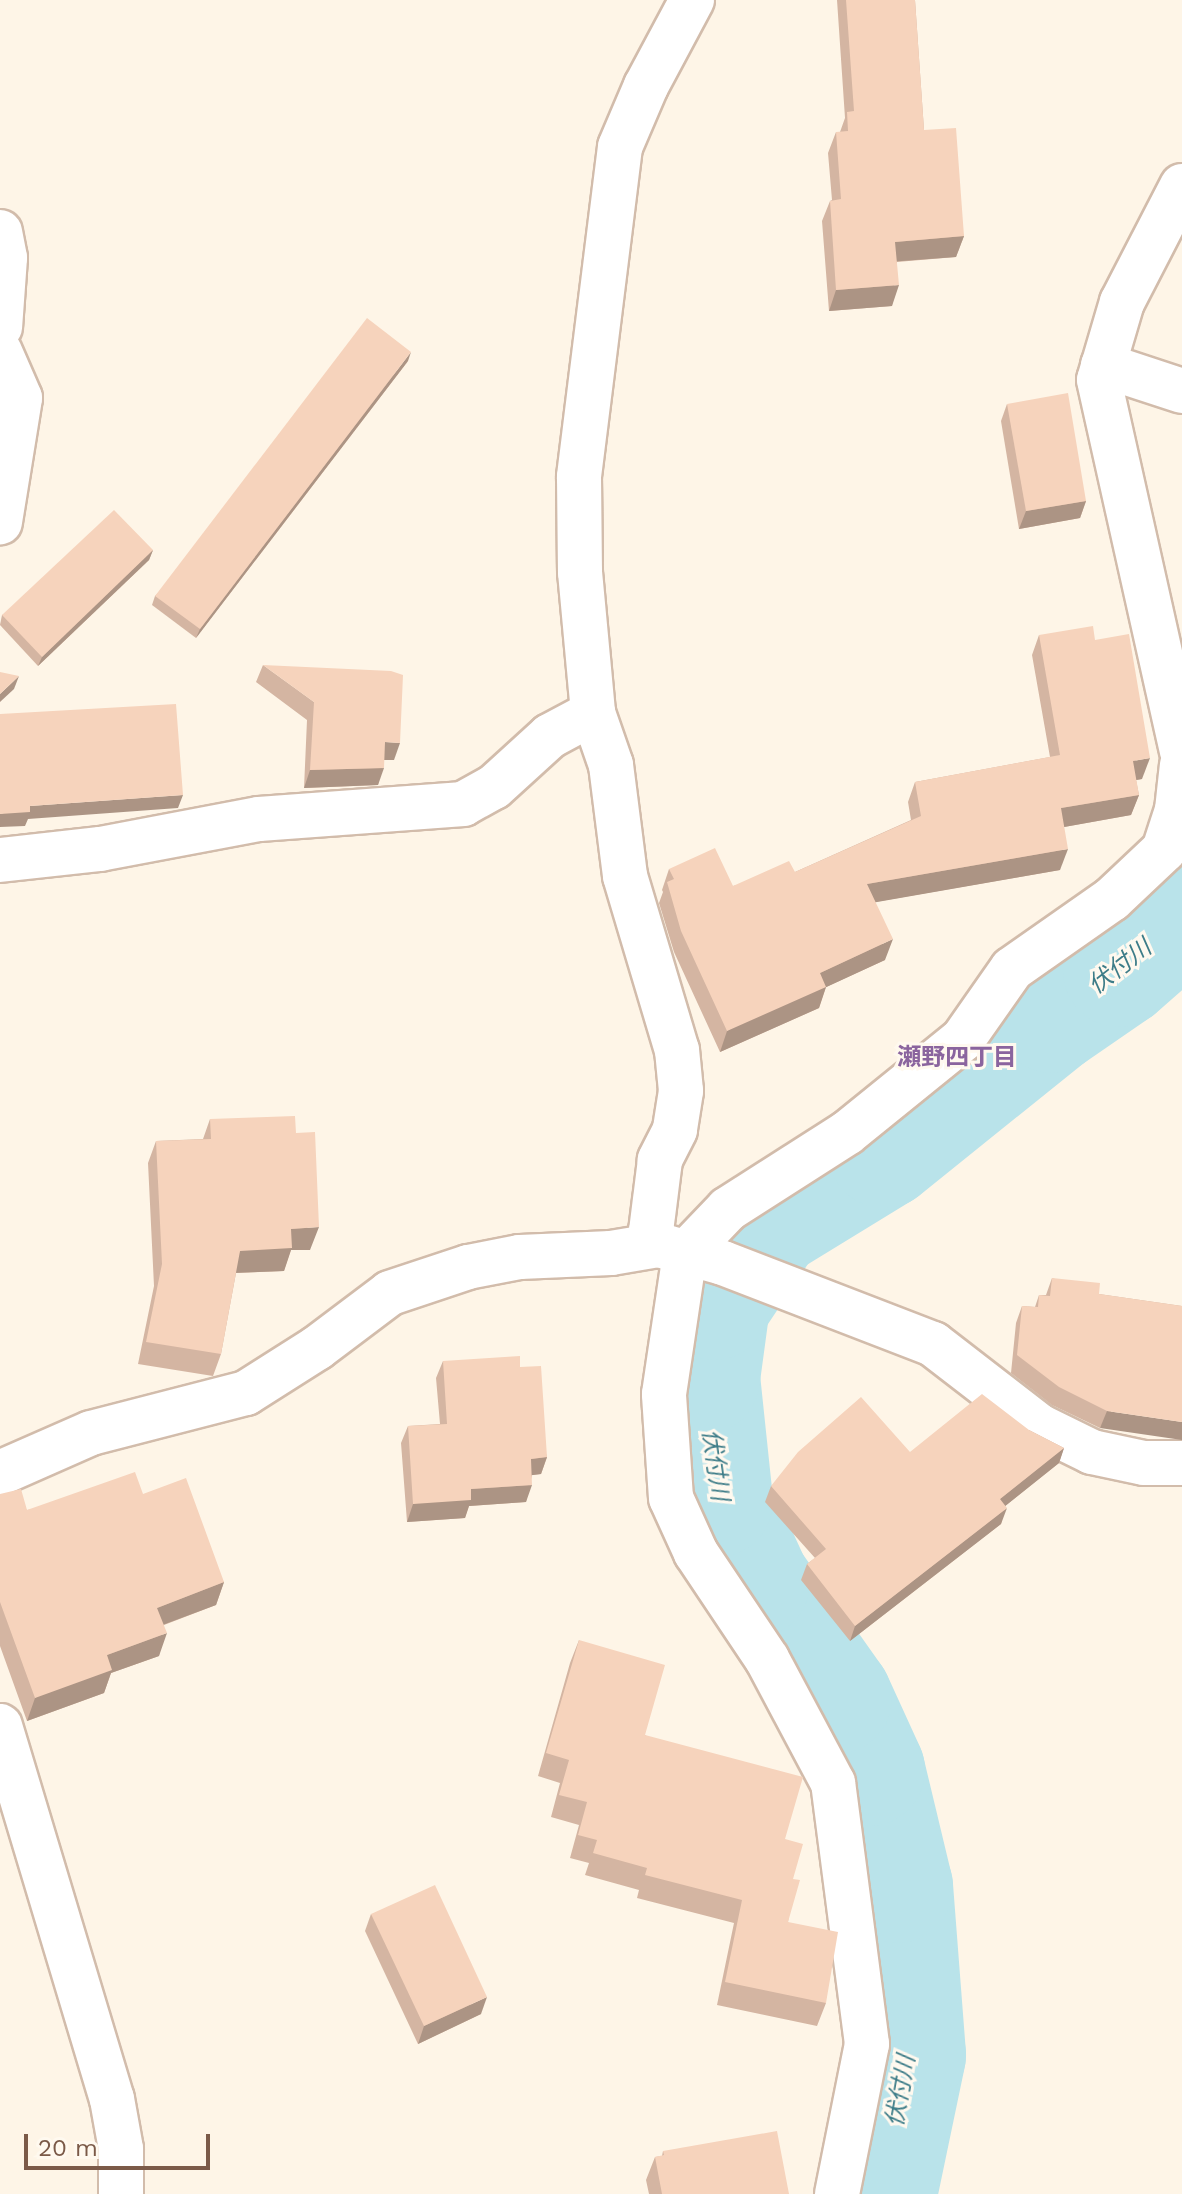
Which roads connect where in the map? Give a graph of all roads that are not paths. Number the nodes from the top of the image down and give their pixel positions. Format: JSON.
{"nodes":[{"id":1,"x":692,"y":0,"type":"edge"},
{"id":2,"x":1182,"y":186,"type":"edge"},
{"id":3,"x":0,"y":232,"type":"edge"},
{"id":4,"x":0,"y":327,"type":"edge"},
{"id":5,"x":0,"y":352,"type":"edge"},
{"id":6,"x":1103,"y":365,"type":"junction"},
{"id":7,"x":1181,"y":391,"type":"edge"},
{"id":8,"x":0,"y":522,"type":"edge"},
{"id":9,"x":593,"y":713,"type":"junction"},
{"id":10,"x":1182,"y":751,"type":"edge"},
{"id":11,"x":1182,"y":765,"type":"edge"},
{"id":12,"x":0,"y":860,"type":"edge"},
{"id":13,"x":689,"y":1254,"type":"junction"},
{"id":14,"x":1182,"y":1463,"type":"edge"},
{"id":15,"x":0,"y":1473,"type":"edge"},
{"id":16,"x":0,"y":1726,"type":"edge"},
{"id":17,"x":121,"y":2194,"type":"edge"},
{"id":18,"x":837,"y":2194,"type":"edge"}],
"edges":[{"from":1,"to":9,"type":"street"},
{"from":2,"to":6,"type":"street"},
{"from":3,"to":4,"type":"street"},
{"from":5,"to":8,"type":"street"},
{"from":6,"to":7,"type":"street"},
{"from":6,"to":10,"type":"street"},
{"from":9,"to":12,"type":"street"},
{"from":9,"to":13,"type":"street"},
{"from":11,"to":13,"type":"street"},
{"from":13,"to":14,"type":"street"},
{"from":13,"to":15,"type":"street"},
{"from":13,"to":18,"type":"street"},
{"from":16,"to":17,"type":"street"}]}
